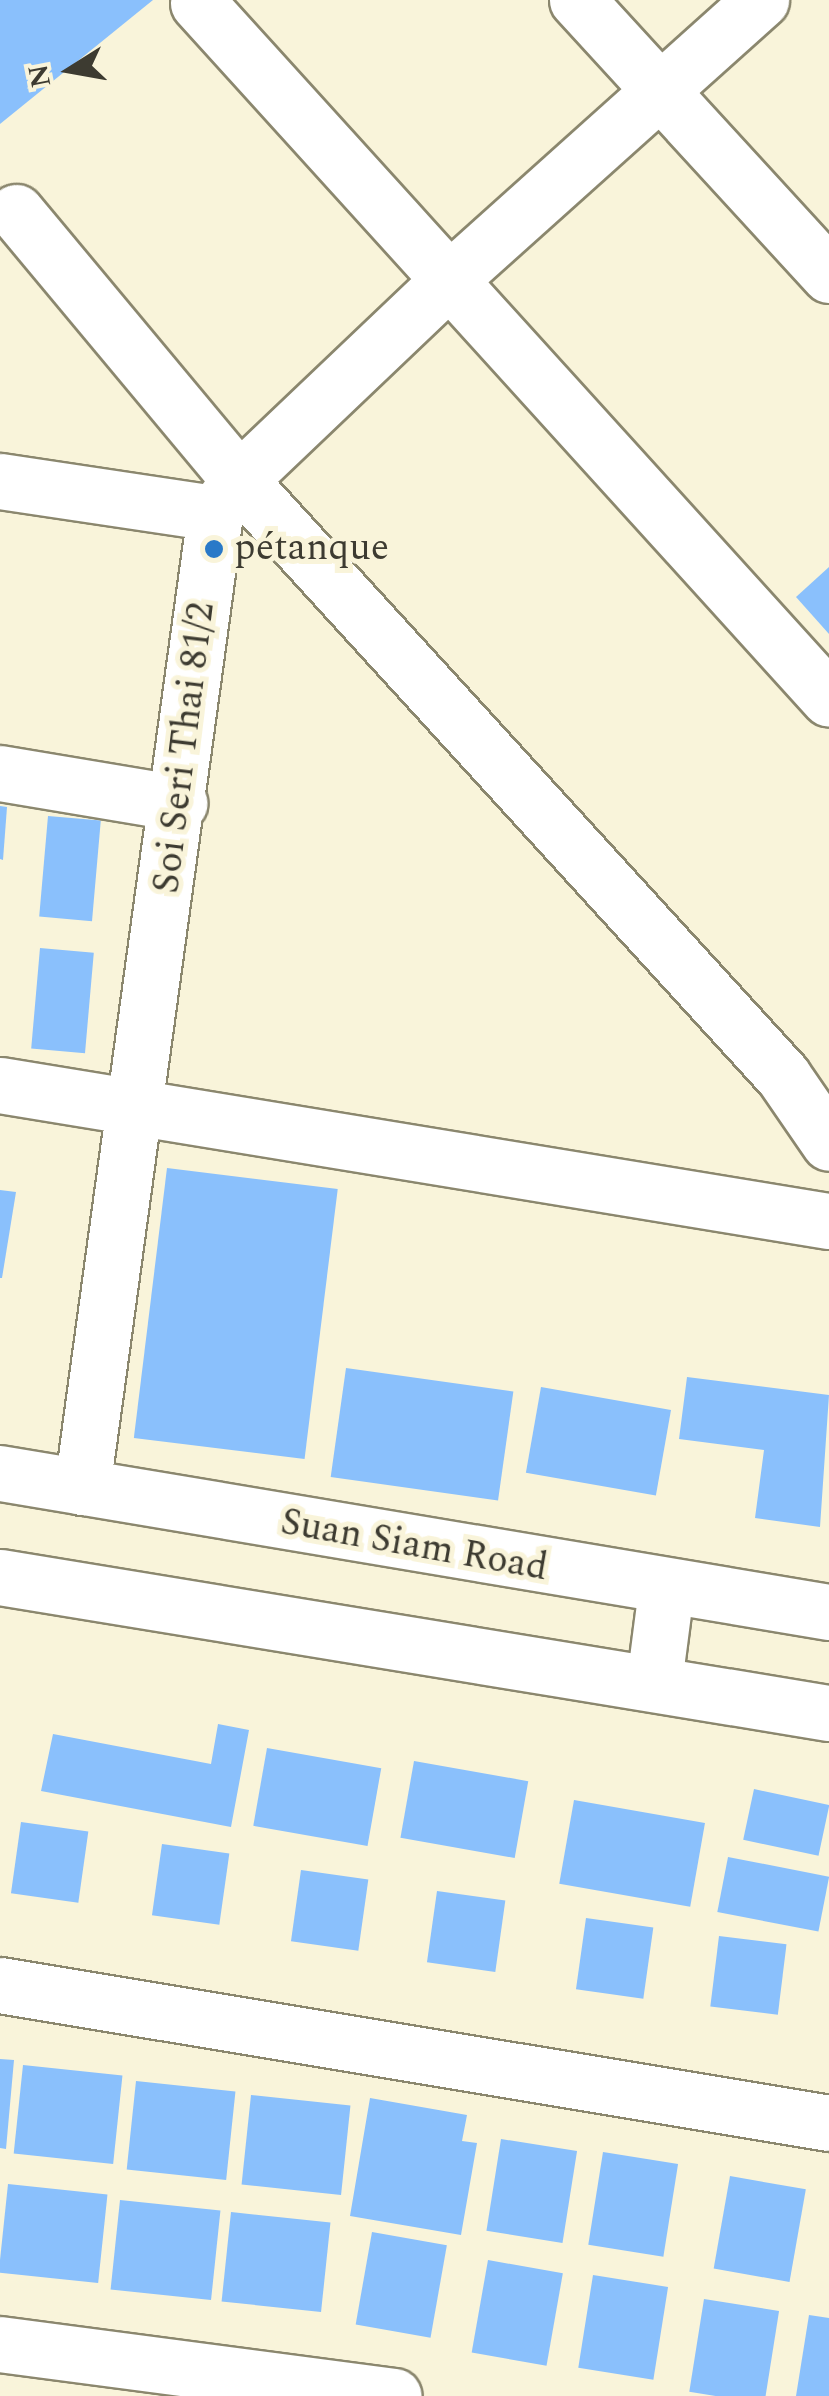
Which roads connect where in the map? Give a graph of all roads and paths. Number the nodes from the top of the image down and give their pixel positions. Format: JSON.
{"nodes":[{"id":1,"x":578,"y":0,"type":"edge"},
{"id":2,"x":761,"y":0,"type":"edge"},
{"id":3,"x":198,"y":3,"type":"dead end"},
{"id":4,"x":657,"y":89,"type":"junction"},
{"id":5,"x":16,"y":212,"type":"dead end"},
{"id":6,"x":829,"y":274,"type":"edge"},
{"id":7,"x":450,"y":279,"type":"junction"},
{"id":8,"x":0,"y":481,"type":"edge"},
{"id":9,"x":227,"y":497,"type":"junction"},
{"id":10,"x":829,"y":699,"type":"edge"},
{"id":11,"x":0,"y":773,"type":"edge"},
{"id":12,"x":180,"y":802,"type":"junction"},
{"id":13,"x":0,"y":1085,"type":"edge"},
{"id":14,"x":136,"y":1107,"type":"junction"},
{"id":15,"x":829,"y":1143,"type":"edge"},
{"id":16,"x":829,"y":1221,"type":"edge"},
{"id":17,"x":0,"y":1473,"type":"edge"},
{"id":18,"x":82,"y":1487,"type":"junction"},
{"id":19,"x":0,"y":1578,"type":"edge"},
{"id":20,"x":666,"y":1590,"type":"junction"},
{"id":21,"x":829,"y":1612,"type":"edge"},
{"id":22,"x":654,"y":1682,"type":"junction"},
{"id":23,"x":829,"y":1713,"type":"edge"},
{"id":24,"x":0,"y":1985,"type":"edge"},
{"id":25,"x":829,"y":2123,"type":"edge"},
{"id":26,"x":0,"y":2344,"type":"edge"},
{"id":27,"x":394,"y":2396,"type":"edge"}],
"edges":[{"from":1,"to":4,"type":"street"},
{"from":2,"to":4,"type":"street"},
{"from":3,"to":7,"type":"street"},
{"from":4,"to":6,"type":"street"},
{"from":4,"to":7,"type":"street"},
{"from":5,"to":9,"type":"street"},
{"from":7,"to":9,"type":"street"},
{"from":7,"to":10,"type":"street"},
{"from":8,"to":9,"type":"street"},
{"from":9,"to":12,"type":"street","name":"Soi Seri Thai 81/2"},
{"from":9,"to":15,"type":"street"},
{"from":11,"to":12,"type":"street"},
{"from":12,"to":14,"type":"street","name":"Soi Seri Thai 81/2"},
{"from":13,"to":14,"type":"street"},
{"from":14,"to":16,"type":"street"},
{"from":14,"to":18,"type":"street","name":"Soi Seri Thai 81/2"},
{"from":17,"to":18,"type":"street","name":"Suan Siam Road"},
{"from":18,"to":20,"type":"street","name":"Suan Siam Road"},
{"from":19,"to":22,"type":"street"},
{"from":20,"to":21,"type":"street","name":"Suan Siam Road"},
{"from":20,"to":22,"type":"street"},
{"from":22,"to":23,"type":"street"},
{"from":24,"to":25,"type":"street"},
{"from":26,"to":27,"type":"street"}]}
